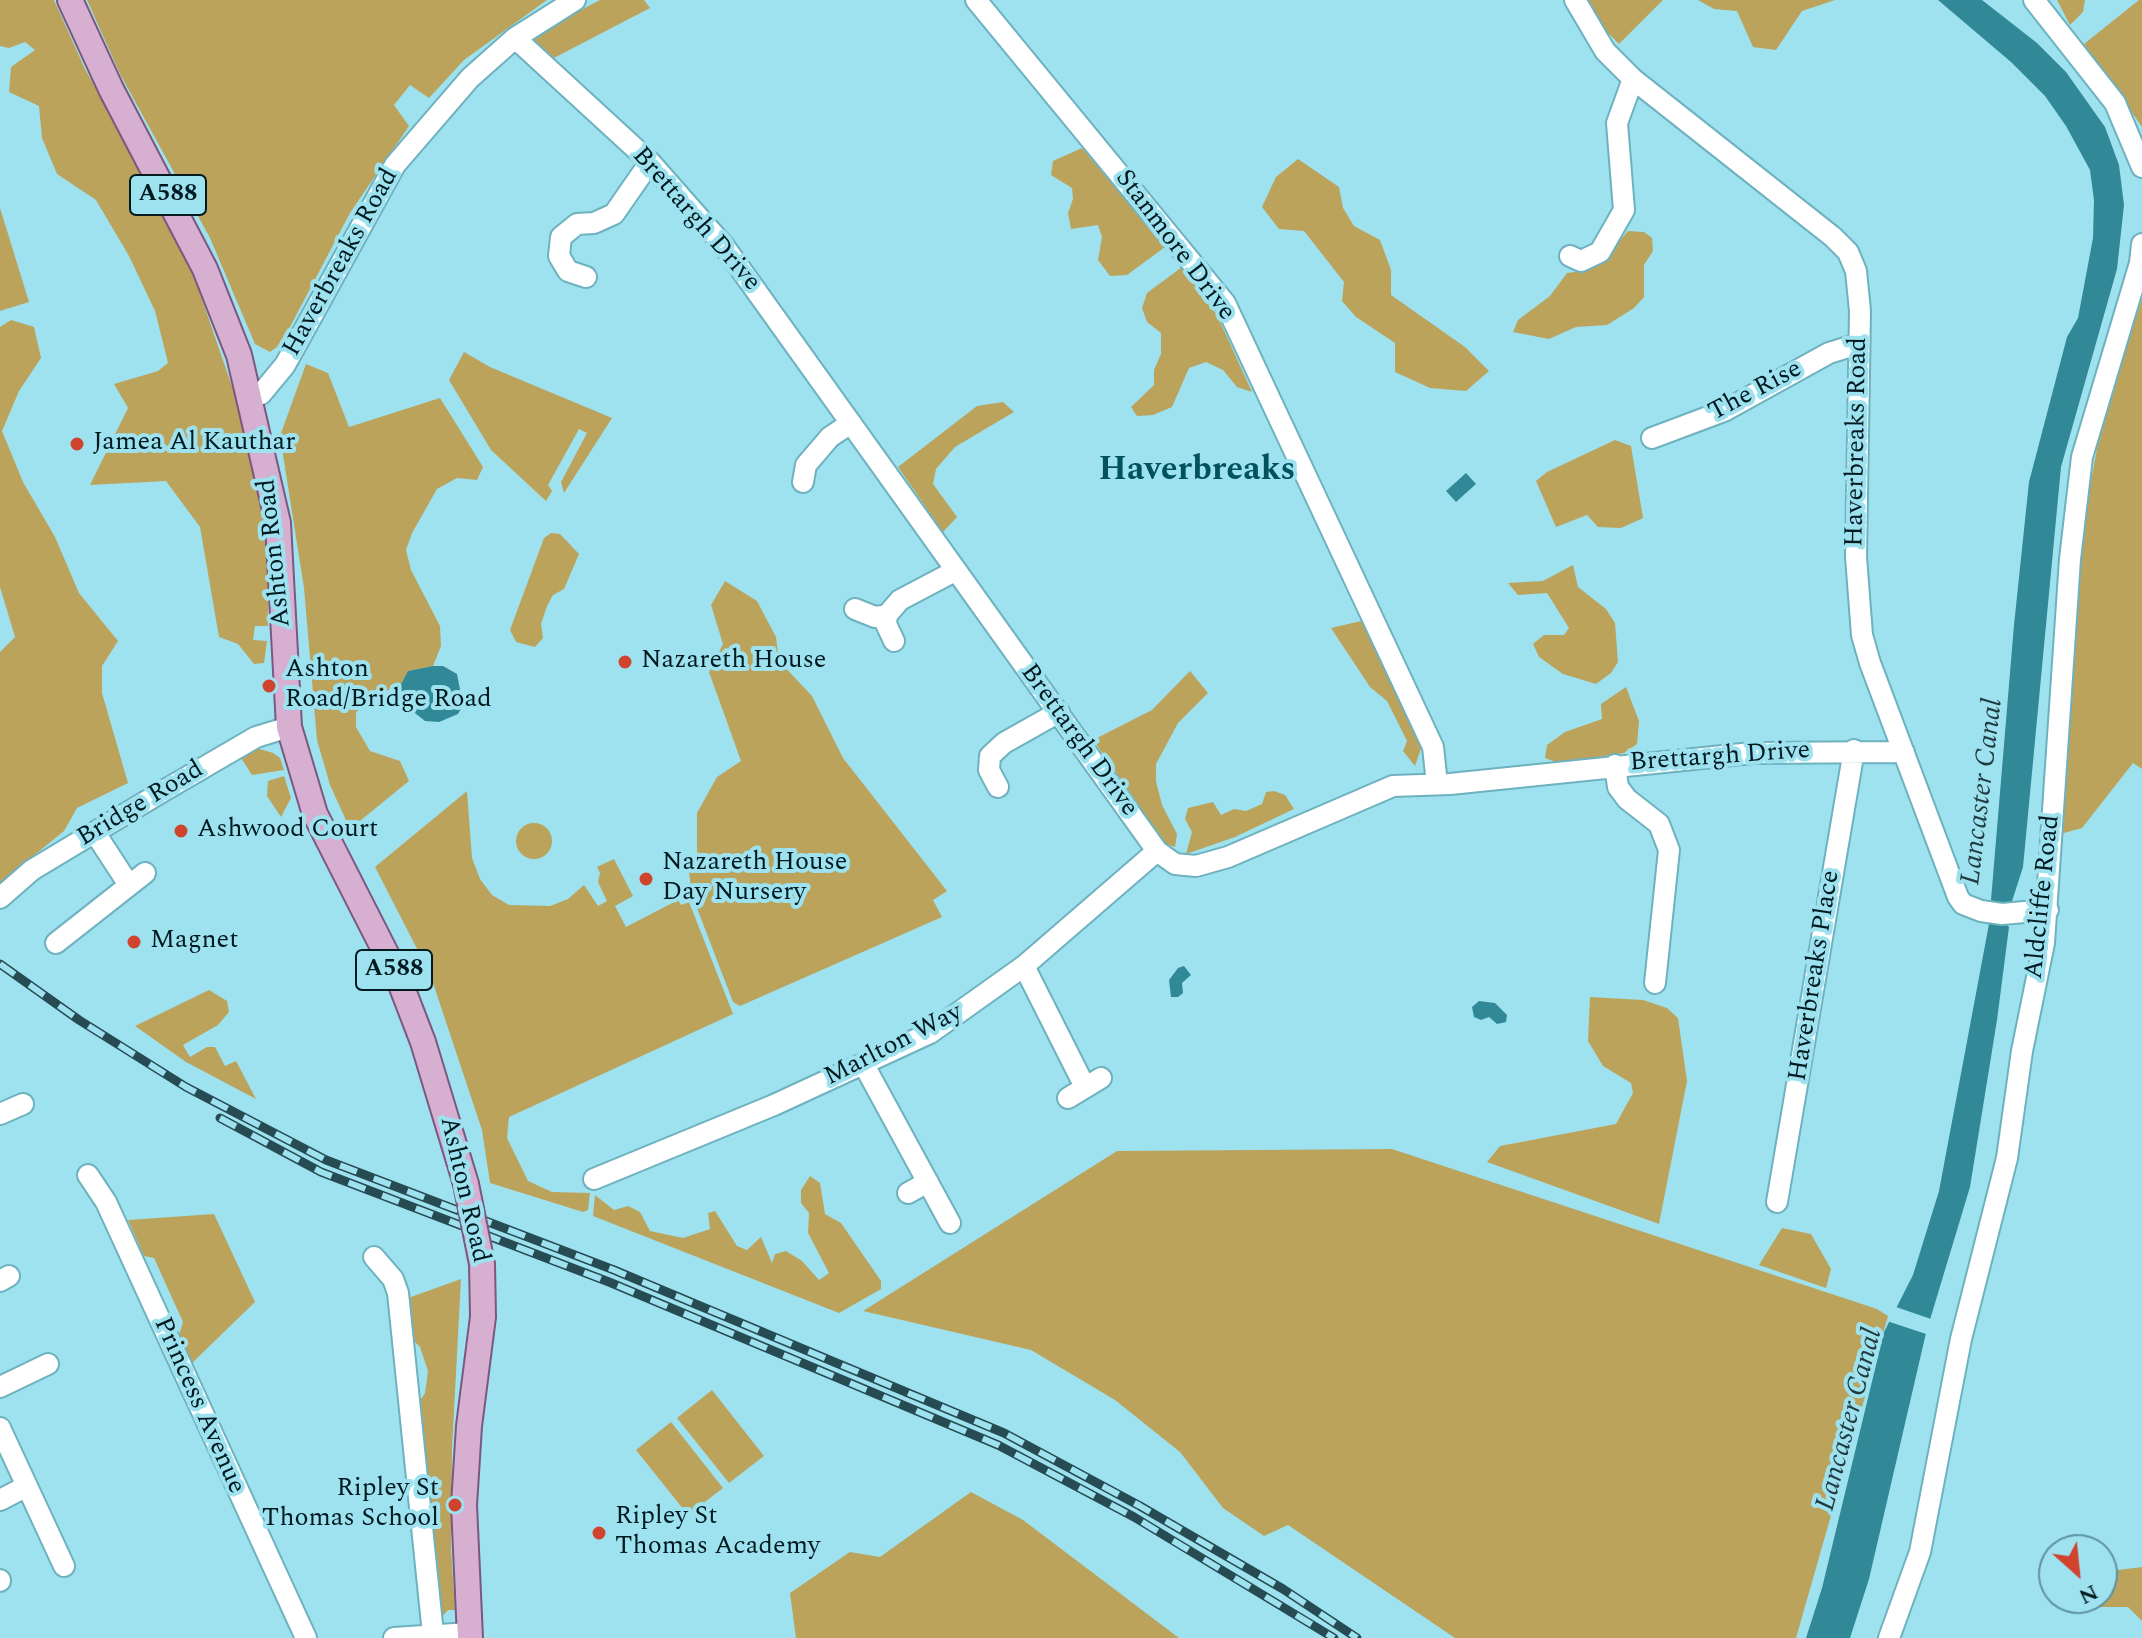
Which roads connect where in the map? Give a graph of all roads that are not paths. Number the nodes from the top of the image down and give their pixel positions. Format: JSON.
{"nodes":[{"id":1,"x":70,"y":0,"type":"edge"},
{"id":2,"x":575,"y":0,"type":"edge"},
{"id":3,"x":976,"y":0,"type":"edge"},
{"id":4,"x":1575,"y":0,"type":"edge"},
{"id":5,"x":2034,"y":0,"type":"edge"},
{"id":6,"x":515,"y":38,"type":"junction"},
{"id":7,"x":1633,"y":79,"type":"junction"},
{"id":8,"x":650,"y":162,"type":"junction"},
{"id":9,"x":2142,"y":167,"type":"edge"},
{"id":10,"x":2142,"y":244,"type":"edge"},
{"id":11,"x":1570,"y":256,"type":"dead end"},
{"id":12,"x":586,"y":277,"type":"dead end"},
{"id":13,"x":1858,"y":344,"type":"junction"},
{"id":14,"x":250,"y":397,"type":"junction"},
{"id":15,"x":851,"y":423,"type":"junction"},
{"id":16,"x":1652,"y":438,"type":"dead end"},
{"id":17,"x":799,"y":468,"type":"dead end"},
{"id":18,"x":955,"y":571,"type":"junction"},
{"id":19,"x":855,"y":609,"type":"dead end"},
{"id":20,"x":887,"y":615,"type":"junction"},
{"id":21,"x":894,"y":641,"type":"dead end"},
{"id":22,"x":1059,"y":712,"type":"junction"},
{"id":23,"x":289,"y":727,"type":"junction"},
{"id":24,"x":1854,"y":750,"type":"junction"},
{"id":25,"x":1904,"y":752,"type":"junction"},
{"id":26,"x":1615,"y":765,"type":"junction"},
{"id":27,"x":1437,"y":784,"type":"junction"},
{"id":28,"x":998,"y":787,"type":"dead end"},
{"id":29,"x":95,"y":833,"type":"junction"},
{"id":30,"x":1157,"y":851,"type":"junction"},
{"id":31,"x":0,"y":898,"type":"edge"},
{"id":32,"x":2048,"y":910,"type":"junction"},
{"id":33,"x":56,"y":943,"type":"dead end"},
{"id":34,"x":1024,"y":966,"type":"junction"},
{"id":35,"x":1655,"y":983,"type":"dead end"},
{"id":36,"x":864,"y":1065,"type":"junction"},
{"id":37,"x":1085,"y":1088,"type":"dead end"},
{"id":38,"x":23,"y":1104,"type":"dead end"},
{"id":39,"x":0,"y":1114,"type":"edge"},
{"id":40,"x":88,"y":1175,"type":"dead end"},
{"id":41,"x":928,"y":1182,"type":"junction"},
{"id":42,"x":600,"y":1183,"type":"dead end"},
{"id":43,"x":908,"y":1193,"type":"dead end"},
{"id":44,"x":1777,"y":1202,"type":"dead end"},
{"id":45,"x":950,"y":1223,"type":"dead end"},
{"id":46,"x":374,"y":1257,"type":"dead end"},
{"id":47,"x":48,"y":1364,"type":"dead end"},
{"id":48,"x":0,"y":1387,"type":"edge"},
{"id":49,"x":0,"y":1428,"type":"edge"},
{"id":50,"x":27,"y":1486,"type":"junction"},
{"id":51,"x":0,"y":1500,"type":"edge"},
{"id":52,"x":64,"y":1566,"type":"dead end"},
{"id":53,"x":433,"y":1634,"type":"junction"},
{"id":54,"x":470,"y":1636,"type":"edge"},
{"id":55,"x":306,"y":1638,"type":"edge"},
{"id":56,"x":394,"y":1638,"type":"edge"},
{"id":57,"x":1889,"y":1638,"type":"edge"}],
"edges":[{"from":1,"to":14,"type":"main road","name":"Ashton Road","number":"A588"},
{"from":2,"to":6,"type":"street","name":"Haverbreaks Road"},
{"from":3,"to":27,"type":"street","name":"Stanmore Drive"},
{"from":4,"to":7,"type":"street","name":"Haverbreaks Road"},
{"from":5,"to":9,"type":"street"},
{"from":6,"to":8,"type":"street","name":"Brettargh Drive"},
{"from":6,"to":14,"type":"street","name":"Haverbreaks Road"},
{"from":7,"to":11,"type":"street"},
{"from":7,"to":13,"type":"street","name":"Haverbreaks Road"},
{"from":8,"to":12,"type":"street"},
{"from":8,"to":15,"type":"street","name":"Brettargh Drive"},
{"from":10,"to":32,"type":"street","name":"Aldcliffe Road"},
{"from":13,"to":16,"type":"street","name":"The Rise"},
{"from":13,"to":25,"type":"street","name":"Haverbreaks Road"},
{"from":14,"to":23,"type":"main road","name":"Ashton Road","number":"A588"},
{"from":15,"to":17,"type":"street"},
{"from":15,"to":18,"type":"street","name":"Brettargh Drive"},
{"from":18,"to":20,"type":"street"},
{"from":18,"to":22,"type":"street","name":"Brettargh Drive"},
{"from":19,"to":20,"type":"street"},
{"from":20,"to":21,"type":"street"},
{"from":22,"to":28,"type":"street"},
{"from":22,"to":30,"type":"street","name":"Brettargh Drive"},
{"from":23,"to":29,"type":"street","name":"Bridge Road"},
{"from":23,"to":54,"type":"main road","name":"Ashton Road","number":"A588","bridge":true},
{"from":24,"to":25,"type":"street","name":"Brettargh Drive"},
{"from":24,"to":26,"type":"street","name":"Brettargh Drive"},
{"from":24,"to":44,"type":"street","name":"Haverbreaks Place"},
{"from":25,"to":32,"type":"street","name":"Haverbreaks Road"},
{"from":26,"to":27,"type":"street","name":"Brettargh Drive"},
{"from":26,"to":35,"type":"street"},
{"from":27,"to":30,"type":"street","name":"Brettargh Drive"},
{"from":29,"to":31,"type":"street","name":"Bridge Road"},
{"from":29,"to":33,"type":"street"},
{"from":30,"to":34,"type":"street","name":"Marlton Way"},
{"from":32,"to":57,"type":"street","name":"Aldcliffe Road"},
{"from":34,"to":36,"type":"street","name":"Marlton Way"},
{"from":34,"to":37,"type":"street"},
{"from":36,"to":41,"type":"street"},
{"from":36,"to":42,"type":"street","name":"Marlton Way"},
{"from":38,"to":39,"type":"street"},
{"from":40,"to":55,"type":"street","name":"Princess Avenue"},
{"from":41,"to":43,"type":"street"},
{"from":41,"to":45,"type":"street"},
{"from":46,"to":53,"type":"street"},
{"from":47,"to":48,"type":"street"},
{"from":49,"to":50,"type":"street"},
{"from":50,"to":51,"type":"street"},
{"from":50,"to":52,"type":"street"},
{"from":53,"to":54,"type":"street"},
{"from":53,"to":56,"type":"street"}]}
